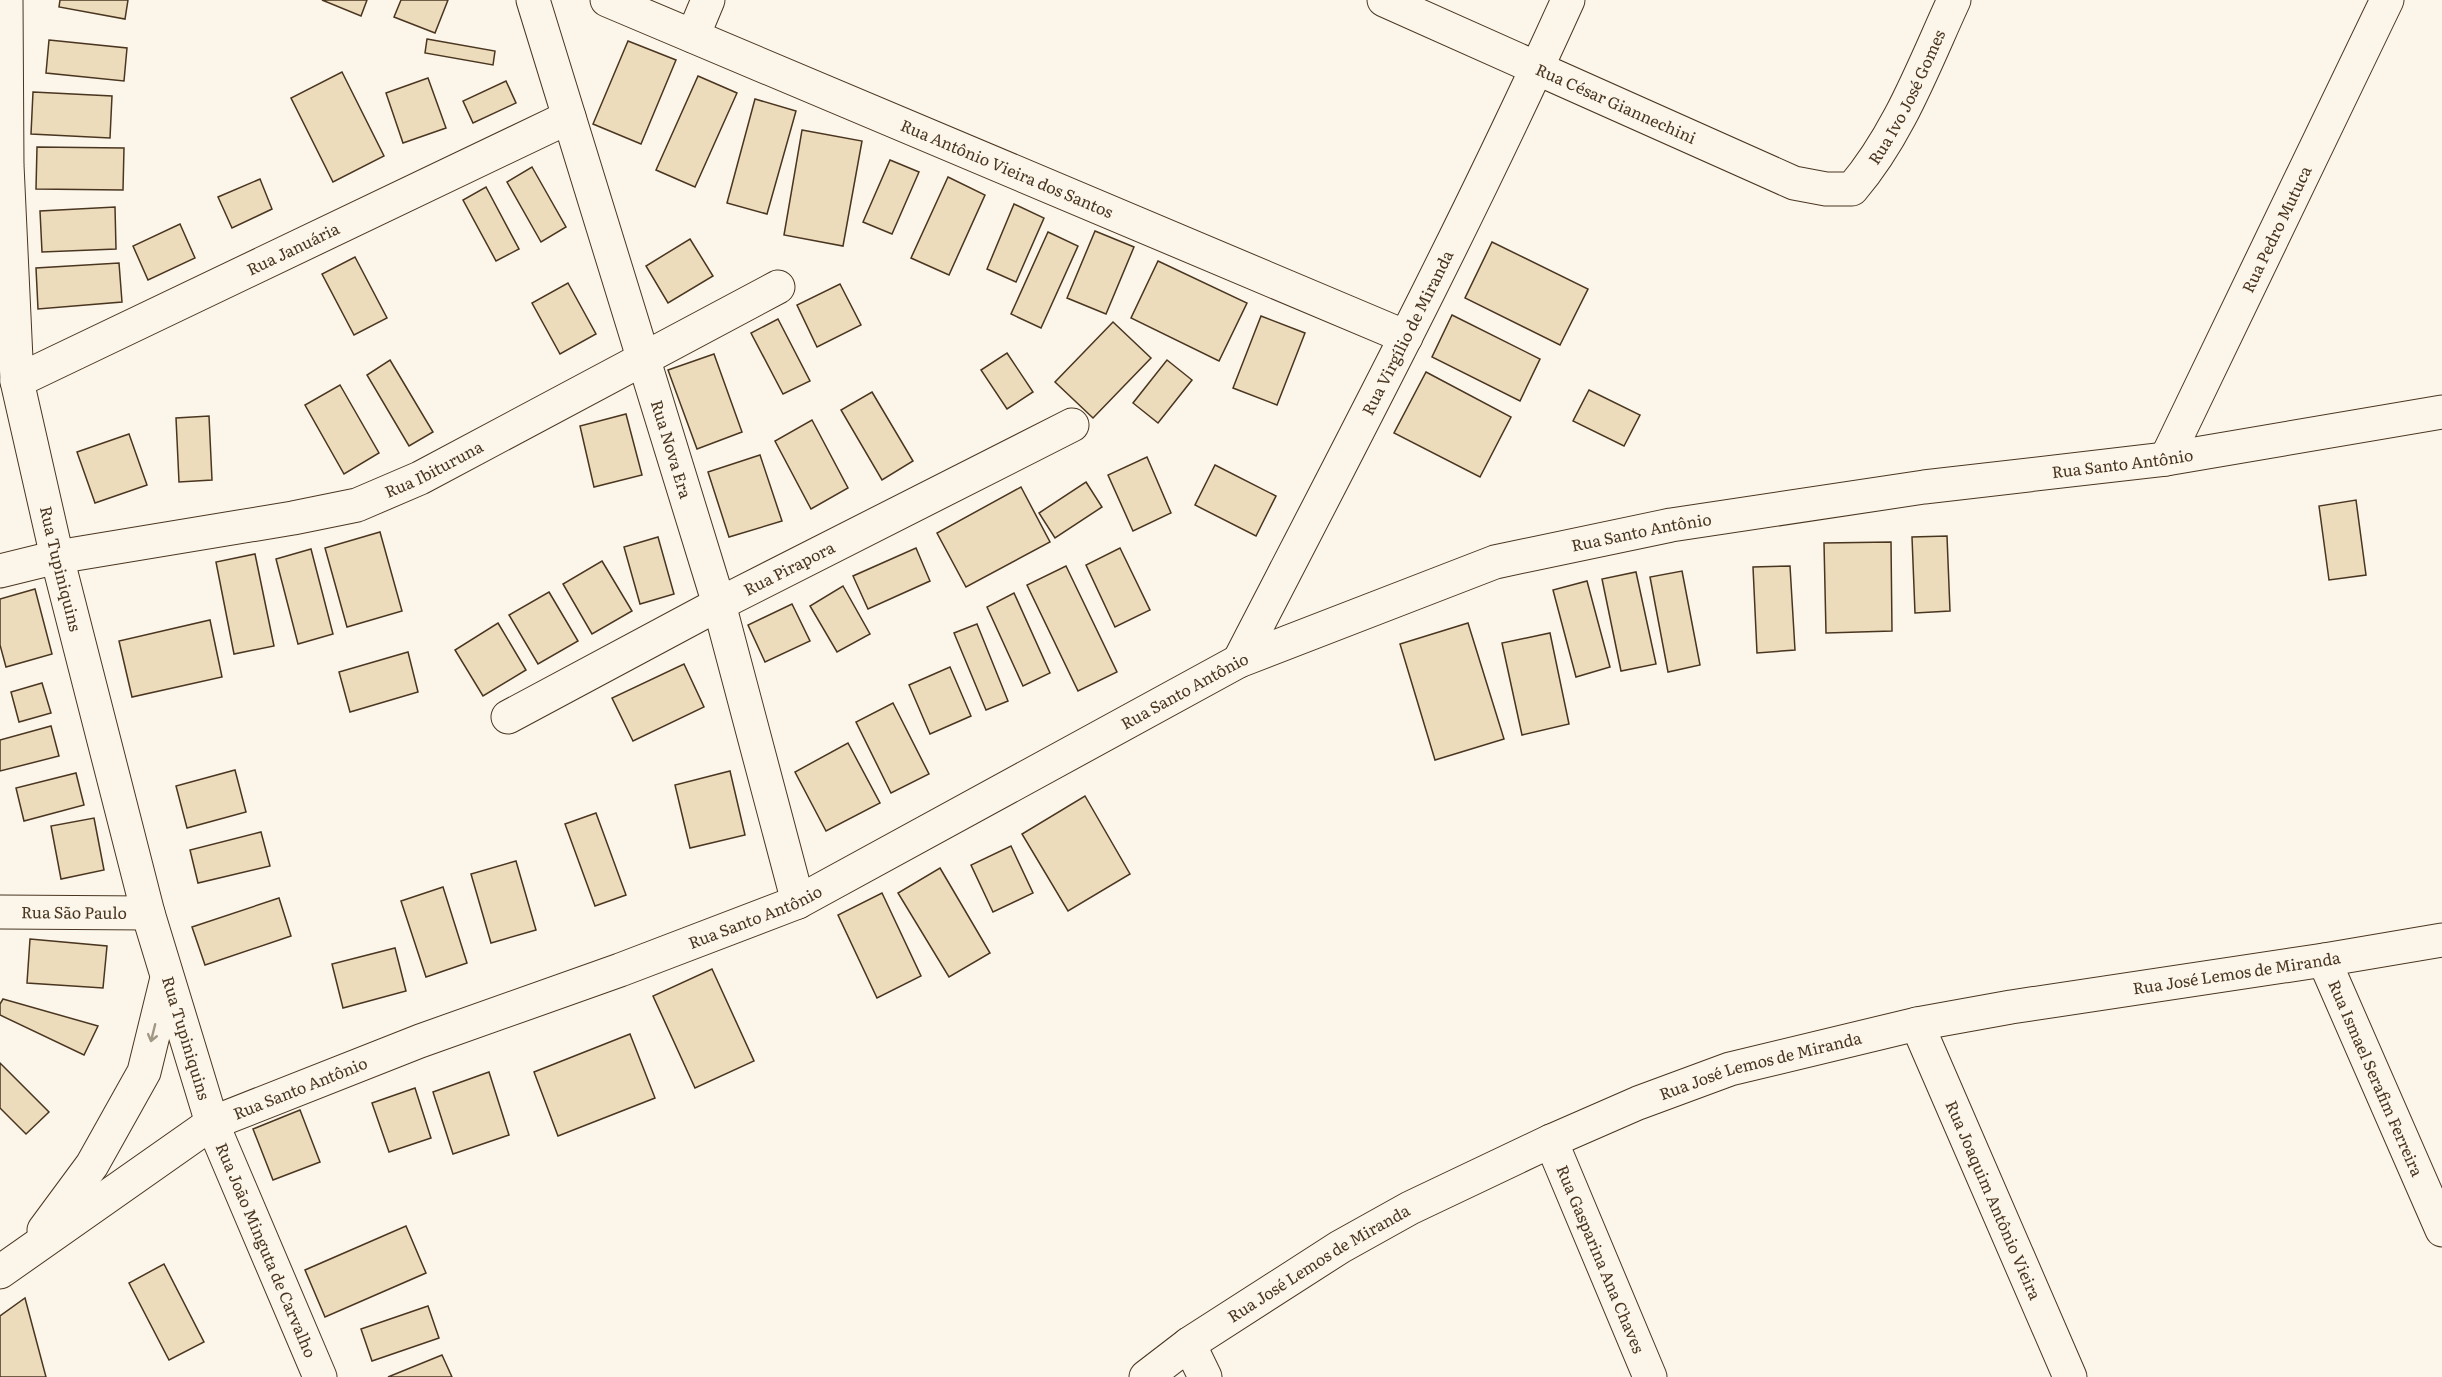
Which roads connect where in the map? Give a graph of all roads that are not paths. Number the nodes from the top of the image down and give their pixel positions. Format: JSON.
{"nodes":[{"id":1,"x":6,"y":0,"type":"edge"},
{"id":2,"x":533,"y":0,"type":"edge"},
{"id":3,"x":708,"y":0,"type":"edge"},
{"id":4,"x":1383,"y":0,"type":"edge"},
{"id":5,"x":1568,"y":0,"type":"edge"},
{"id":6,"x":1954,"y":0,"type":"edge"},
{"id":7,"x":2387,"y":0,"type":"edge"},
{"id":8,"x":612,"y":1,"type":"edge"},
{"id":9,"x":693,"y":36,"type":"junction"},
{"id":10,"x":1538,"y":67,"type":"junction"},
{"id":11,"x":569,"y":117,"type":"junction"},
{"id":12,"x":1852,"y":189,"type":"joint"},
{"id":13,"x":778,"y":287,"type":"dead end"},
{"id":14,"x":1406,"y":337,"type":"junction"},
{"id":15,"x":642,"y":358,"type":"junction"},
{"id":16,"x":17,"y":381,"type":"junction"},
{"id":17,"x":2442,"y":412,"type":"edge"},
{"id":18,"x":1072,"y":425,"type":"dead end"},
{"id":19,"x":2166,"y":459,"type":"junction"},
{"id":20,"x":57,"y":557,"type":"junction"},
{"id":21,"x":0,"y":571,"type":"edge"},
{"id":22,"x":719,"y":604,"type":"junction"},
{"id":23,"x":1239,"y":661,"type":"junction"},
{"id":24,"x":508,"y":717,"type":"dead end"},
{"id":25,"x":798,"y":902,"type":"junction"},
{"id":26,"x":0,"y":912,"type":"edge"},
{"id":27,"x":148,"y":913,"type":"junction"},
{"id":28,"x":2442,"y":940,"type":"edge"},
{"id":29,"x":2324,"y":960,"type":"junction"},
{"id":30,"x":167,"y":976,"type":"junction"},
{"id":31,"x":1917,"y":1024,"type":"junction"},
{"id":32,"x":212,"y":1123,"type":"junction"},
{"id":33,"x":1551,"y":1141,"type":"junction"},
{"id":34,"x":2442,"y":1230,"type":"edge"},
{"id":35,"x":13,"y":1263,"type":"edge"},
{"id":36,"x":1189,"y":1344,"type":"junction"},
{"id":37,"x":320,"y":1377,"type":"edge"},
{"id":38,"x":1146,"y":1377,"type":"edge"},
{"id":39,"x":1205,"y":1377,"type":"edge"},
{"id":40,"x":1650,"y":1377,"type":"edge"},
{"id":41,"x":2070,"y":1377,"type":"edge"}],
"edges":[{"from":1,"to":16,"type":"street","name":"Rua Tupiniquins"},
{"from":2,"to":11,"type":"street","name":"Rua Nova Era"},
{"from":3,"to":9,"type":"street"},
{"from":4,"to":10,"type":"street","name":"Rua César Giannechini"},
{"from":5,"to":10,"type":"street","name":"Rua Virgílio de Miranda"},
{"from":6,"to":12,"type":"street","name":"Rua Ivo José Gomes"},
{"from":7,"to":19,"type":"street","name":"Rua Pedro Mutuca"},
{"from":8,"to":9,"type":"street","name":"Rua Antônio Vieira dos Santos"},
{"from":9,"to":14,"type":"street","name":"Rua Antônio Vieira dos Santos"},
{"from":10,"to":12,"type":"street","name":"Rua César Giannechini"},
{"from":10,"to":14,"type":"street","name":"Rua Virgílio de Miranda"},
{"from":11,"to":15,"type":"street","name":"Rua Nova Era"},
{"from":11,"to":16,"type":"street","name":"Rua Januária"},
{"from":13,"to":15,"type":"street","name":"Rua Ibituruna"},
{"from":14,"to":23,"type":"street","name":"Rua Virgílio de Miranda"},
{"from":15,"to":20,"type":"street","name":"Rua Ibituruna"},
{"from":15,"to":22,"type":"street","name":"Rua Nova Era"},
{"from":16,"to":20,"type":"street","name":"Rua Tupiniquins"},
{"from":17,"to":19,"type":"street","name":"Rua Santo Antônio"},
{"from":18,"to":22,"type":"street","name":"Rua Pirapora"},
{"from":19,"to":23,"type":"street","name":"Rua Santo Antônio"},
{"from":20,"to":21,"type":"street","name":"Rua Ibituruna"},
{"from":20,"to":27,"type":"street","name":"Rua Tupiniquins"},
{"from":22,"to":24,"type":"street","name":"Rua Pirapora"},
{"from":22,"to":25,"type":"street","name":"Rua Nova Era"},
{"from":23,"to":25,"type":"street","name":"Rua Santo Antônio"},
{"from":25,"to":32,"type":"street","name":"Rua Santo Antônio"},
{"from":26,"to":27,"type":"street","name":"Rua São Paulo"},
{"from":27,"to":30,"type":"street","name":"Rua Tupiniquins"},
{"from":28,"to":29,"type":"street","name":"Rua José Lemos de Miranda"},
{"from":29,"to":31,"type":"street","name":"Rua José Lemos de Miranda"},
{"from":29,"to":34,"type":"street","name":"Rua Ismael Serafim Ferreira"},
{"from":30,"to":32,"type":"street","name":"Rua Tupiniquins"},
{"from":30,"to":35,"type":"street","name":"Rua Santo Antônio","one_way":true},
{"from":31,"to":33,"type":"street","name":"Rua José Lemos de Miranda"},
{"from":31,"to":41,"type":"street","name":"Rua Joaquim Antônio Vieira"},
{"from":32,"to":35,"type":"street","name":"Rua Santo Antônio"},
{"from":32,"to":37,"type":"street","name":"Rua João Minguta de Carvalho"},
{"from":33,"to":36,"type":"street","name":"Rua José Lemos de Miranda"},
{"from":33,"to":40,"type":"street","name":"Rua Gasparina Ana Chaves"},
{"from":36,"to":38,"type":"street","name":"Rua José Lemos de Miranda"},
{"from":36,"to":39,"type":"street"}]}
